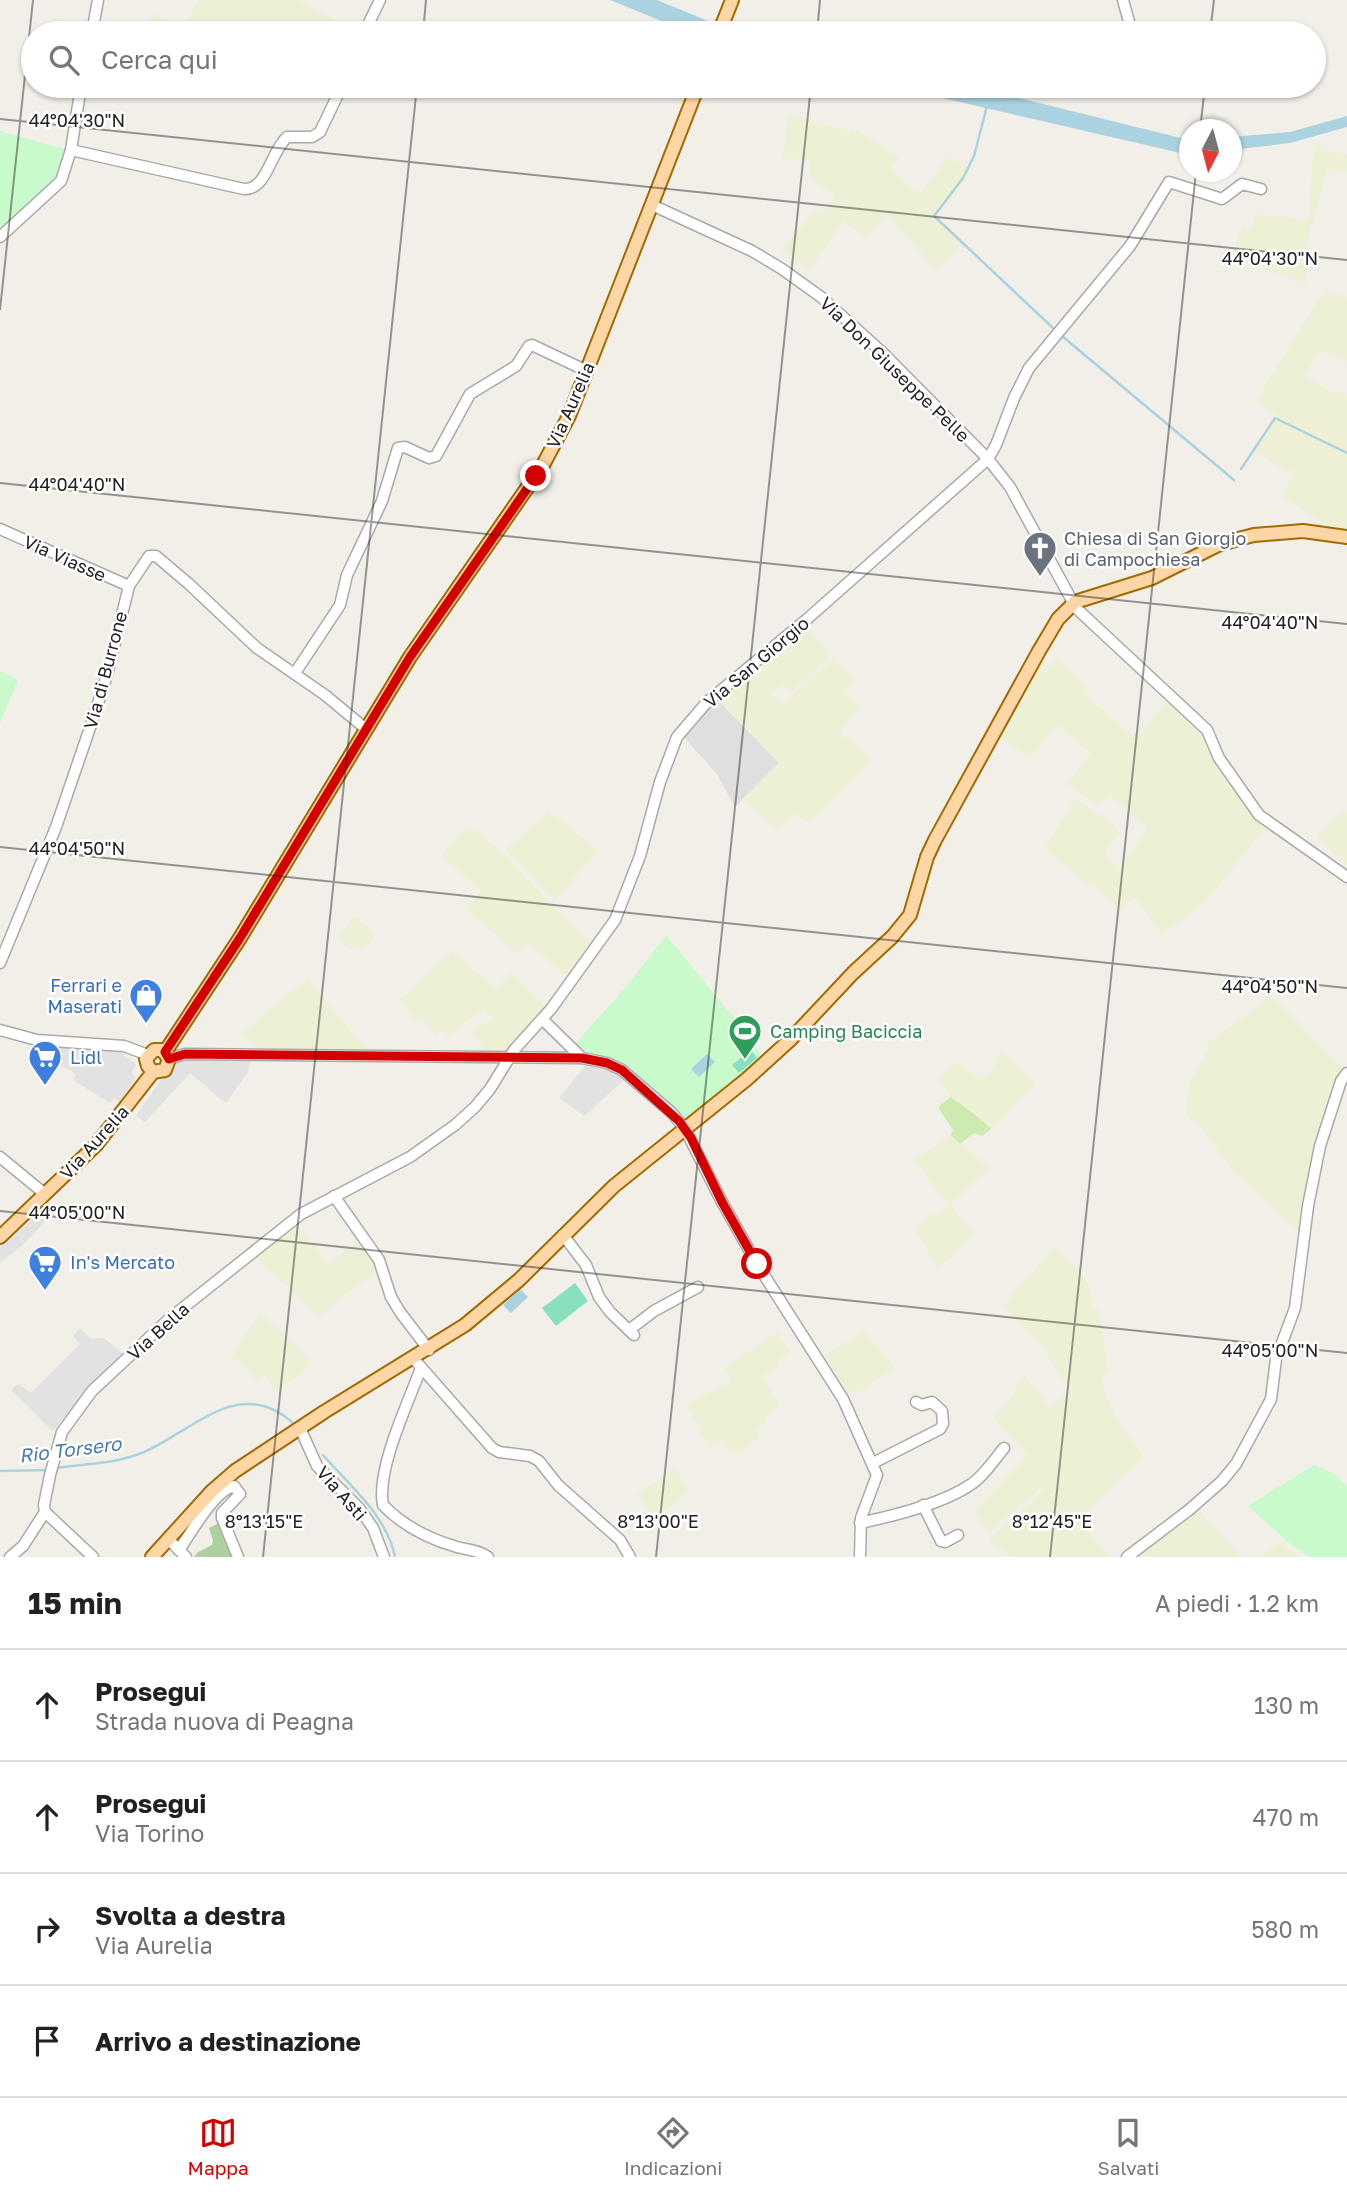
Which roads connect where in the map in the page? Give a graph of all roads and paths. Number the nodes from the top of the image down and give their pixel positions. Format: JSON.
{"nodes":[{"id":1,"x":98,"y":0,"type":"edge"},
{"id":2,"x":380,"y":0,"type":"edge"},
{"id":3,"x":732,"y":0,"type":"edge"},
{"id":4,"x":1123,"y":0,"type":"edge"},
{"id":5,"x":94,"y":21,"type":"edge"},
{"id":6,"x":370,"y":21,"type":"edge"},
{"id":7,"x":724,"y":21,"type":"edge"},
{"id":8,"x":1129,"y":21,"type":"edge"},
{"id":9,"x":79,"y":98,"type":"edge"},
{"id":10,"x":336,"y":98,"type":"edge"},
{"id":11,"x":693,"y":98,"type":"edge"},
{"id":12,"x":71,"y":150,"type":"junction"},
{"id":13,"x":1261,"y":188,"type":"dead end"},
{"id":14,"x":652,"y":205,"type":"junction"},
{"id":15,"x":0,"y":237,"type":"edge"},
{"id":16,"x":587,"y":371,"type":"junction"},
{"id":17,"x":988,"y":459,"type":"junction"},
{"id":18,"x":0,"y":529,"type":"edge"},
{"id":19,"x":1347,"y":537,"type":"edge"},
{"id":20,"x":129,"y":586,"type":"junction"},
{"id":21,"x":1075,"y":602,"type":"junction"},
{"id":22,"x":295,"y":673,"type":"junction"},
{"id":23,"x":366,"y":729,"type":"junction"},
{"id":24,"x":1347,"y":877,"type":"edge"},
{"id":25,"x":0,"y":963,"type":"edge"},
{"id":26,"x":542,"y":1019,"type":"junction"},
{"id":27,"x":0,"y":1030,"type":"edge"},
{"id":28,"x":148,"y":1055,"type":"junction"},
{"id":29,"x":167,"y":1056,"type":"junction"},
{"id":30,"x":509,"y":1058,"type":"junction"},
{"id":31,"x":582,"y":1058,"type":"junction"},
{"id":32,"x":153,"y":1072,"type":"junction"},
{"id":33,"x":1347,"y":1073,"type":"edge"},
{"id":34,"x":685,"y":1129,"type":"junction"},
{"id":35,"x":0,"y":1157,"type":"edge"},
{"id":36,"x":45,"y":1194,"type":"junction"},
{"id":37,"x":334,"y":1196,"type":"junction"},
{"id":38,"x":563,"y":1235,"type":"junction"},
{"id":39,"x":0,"y":1237,"type":"edge"},
{"id":40,"x":698,"y":1287,"type":"dead end"},
{"id":41,"x":429,"y":1350,"type":"junction"},
{"id":42,"x":417,"y":1363,"type":"junction"},
{"id":43,"x":916,"y":1402,"type":"dead end"},
{"id":44,"x":300,"y":1429,"type":"junction"},
{"id":45,"x":1004,"y":1448,"type":"dead end"},
{"id":46,"x":873,"y":1463,"type":"junction"},
{"id":47,"x":923,"y":1505,"type":"junction"},
{"id":48,"x":45,"y":1511,"type":"junction"},
{"id":49,"x":860,"y":1523,"type":"junction"},
{"id":50,"x":958,"y":1535,"type":"dead end"},
{"id":51,"x":168,"y":1539,"type":"junction"},
{"id":52,"x":182,"y":1554,"type":"edge"},
{"id":53,"x":10,"y":1557,"type":"edge"},
{"id":54,"x":93,"y":1557,"type":"edge"},
{"id":55,"x":152,"y":1557,"type":"edge"},
{"id":56,"x":238,"y":1557,"type":"edge"},
{"id":57,"x":384,"y":1557,"type":"edge"},
{"id":58,"x":488,"y":1557,"type":"edge"},
{"id":59,"x":630,"y":1557,"type":"edge"},
{"id":60,"x":860,"y":1557,"type":"edge"},
{"id":61,"x":1127,"y":1557,"type":"edge"}],
"edges":[{"from":1,"to":5,"type":"street"},
{"from":2,"to":6,"type":"street"},
{"from":3,"to":7,"type":"main road"},
{"from":4,"to":8,"type":"street"},
{"from":9,"to":12,"type":"street"},
{"from":10,"to":12,"type":"street"},
{"from":11,"to":14,"type":"main road","name":"Via Aurelia"},
{"from":12,"to":15,"type":"street"},
{"from":13,"to":17,"type":"street"},
{"from":14,"to":16,"type":"main road","name":"Via Aurelia"},
{"from":14,"to":17,"type":"street","name":"Via Don Giuseppe Pelle"},
{"from":16,"to":22,"type":"street"},
{"from":16,"to":23,"type":"main road","name":"Via Aurelia"},
{"from":17,"to":21,"type":"street","name":"Via Don Giuseppe Pelle"},
{"from":17,"to":26,"type":"street","name":"Via San Giorgio"},
{"from":18,"to":20,"type":"street","name":"Via Viasse"},
{"from":19,"to":21,"type":"main road"},
{"from":20,"to":22,"type":"street","name":"Via di Burrone"},
{"from":20,"to":25,"type":"street","name":"Via di Burrone"},
{"from":21,"to":24,"type":"street","name":"Via Don Giuseppe Pelle"},
{"from":21,"to":34,"type":"main road"},
{"from":22,"to":23,"type":"street","name":"Via di Burrone"},
{"from":23,"to":29,"type":"main road","name":"Via Aurelia"},
{"from":26,"to":30,"type":"street","name":"Via San Giorgio"},
{"from":26,"to":31,"type":"street"},
{"from":27,"to":28,"type":"street"},
{"from":28,"to":29,"type":"main road"},
{"from":28,"to":32,"type":"main road"},
{"from":29,"to":30,"type":"street"},
{"from":29,"to":32,"type":"main road","name":"Via Aurelia"},
{"from":30,"to":31,"type":"street"},
{"from":30,"to":37,"type":"street","name":"Via Bella"},
{"from":31,"to":34,"type":"street"},
{"from":32,"to":36,"type":"main road","name":"Via Aurelia"},
{"from":33,"to":61,"type":"street"},
{"from":34,"to":38,"type":"main road"},
{"from":34,"to":46,"type":"street"},
{"from":35,"to":36,"type":"street"},
{"from":36,"to":39,"type":"main road","name":"Via Aurelia"},
{"from":37,"to":41,"type":"street"},
{"from":37,"to":48,"type":"street","name":"Via Bella"},
{"from":38,"to":40,"type":"street"},
{"from":38,"to":41,"type":"main road"},
{"from":41,"to":42,"type":"main road"},
{"from":42,"to":44,"type":"main road"},
{"from":42,"to":58,"type":"street"},
{"from":42,"to":59,"type":"street"},
{"from":43,"to":46,"type":"street"},
{"from":44,"to":51,"type":"main road"},
{"from":44,"to":57,"type":"street","name":"Via Asti"},
{"from":45,"to":47,"type":"street"},
{"from":46,"to":49,"type":"street"},
{"from":47,"to":49,"type":"street"},
{"from":47,"to":50,"type":"street"},
{"from":48,"to":53,"type":"street"},
{"from":48,"to":54,"type":"street"},
{"from":49,"to":60,"type":"street"},
{"from":51,"to":52,"type":"street"},
{"from":51,"to":55,"type":"main road"},
{"from":52,"to":56,"type":"street"}]}
